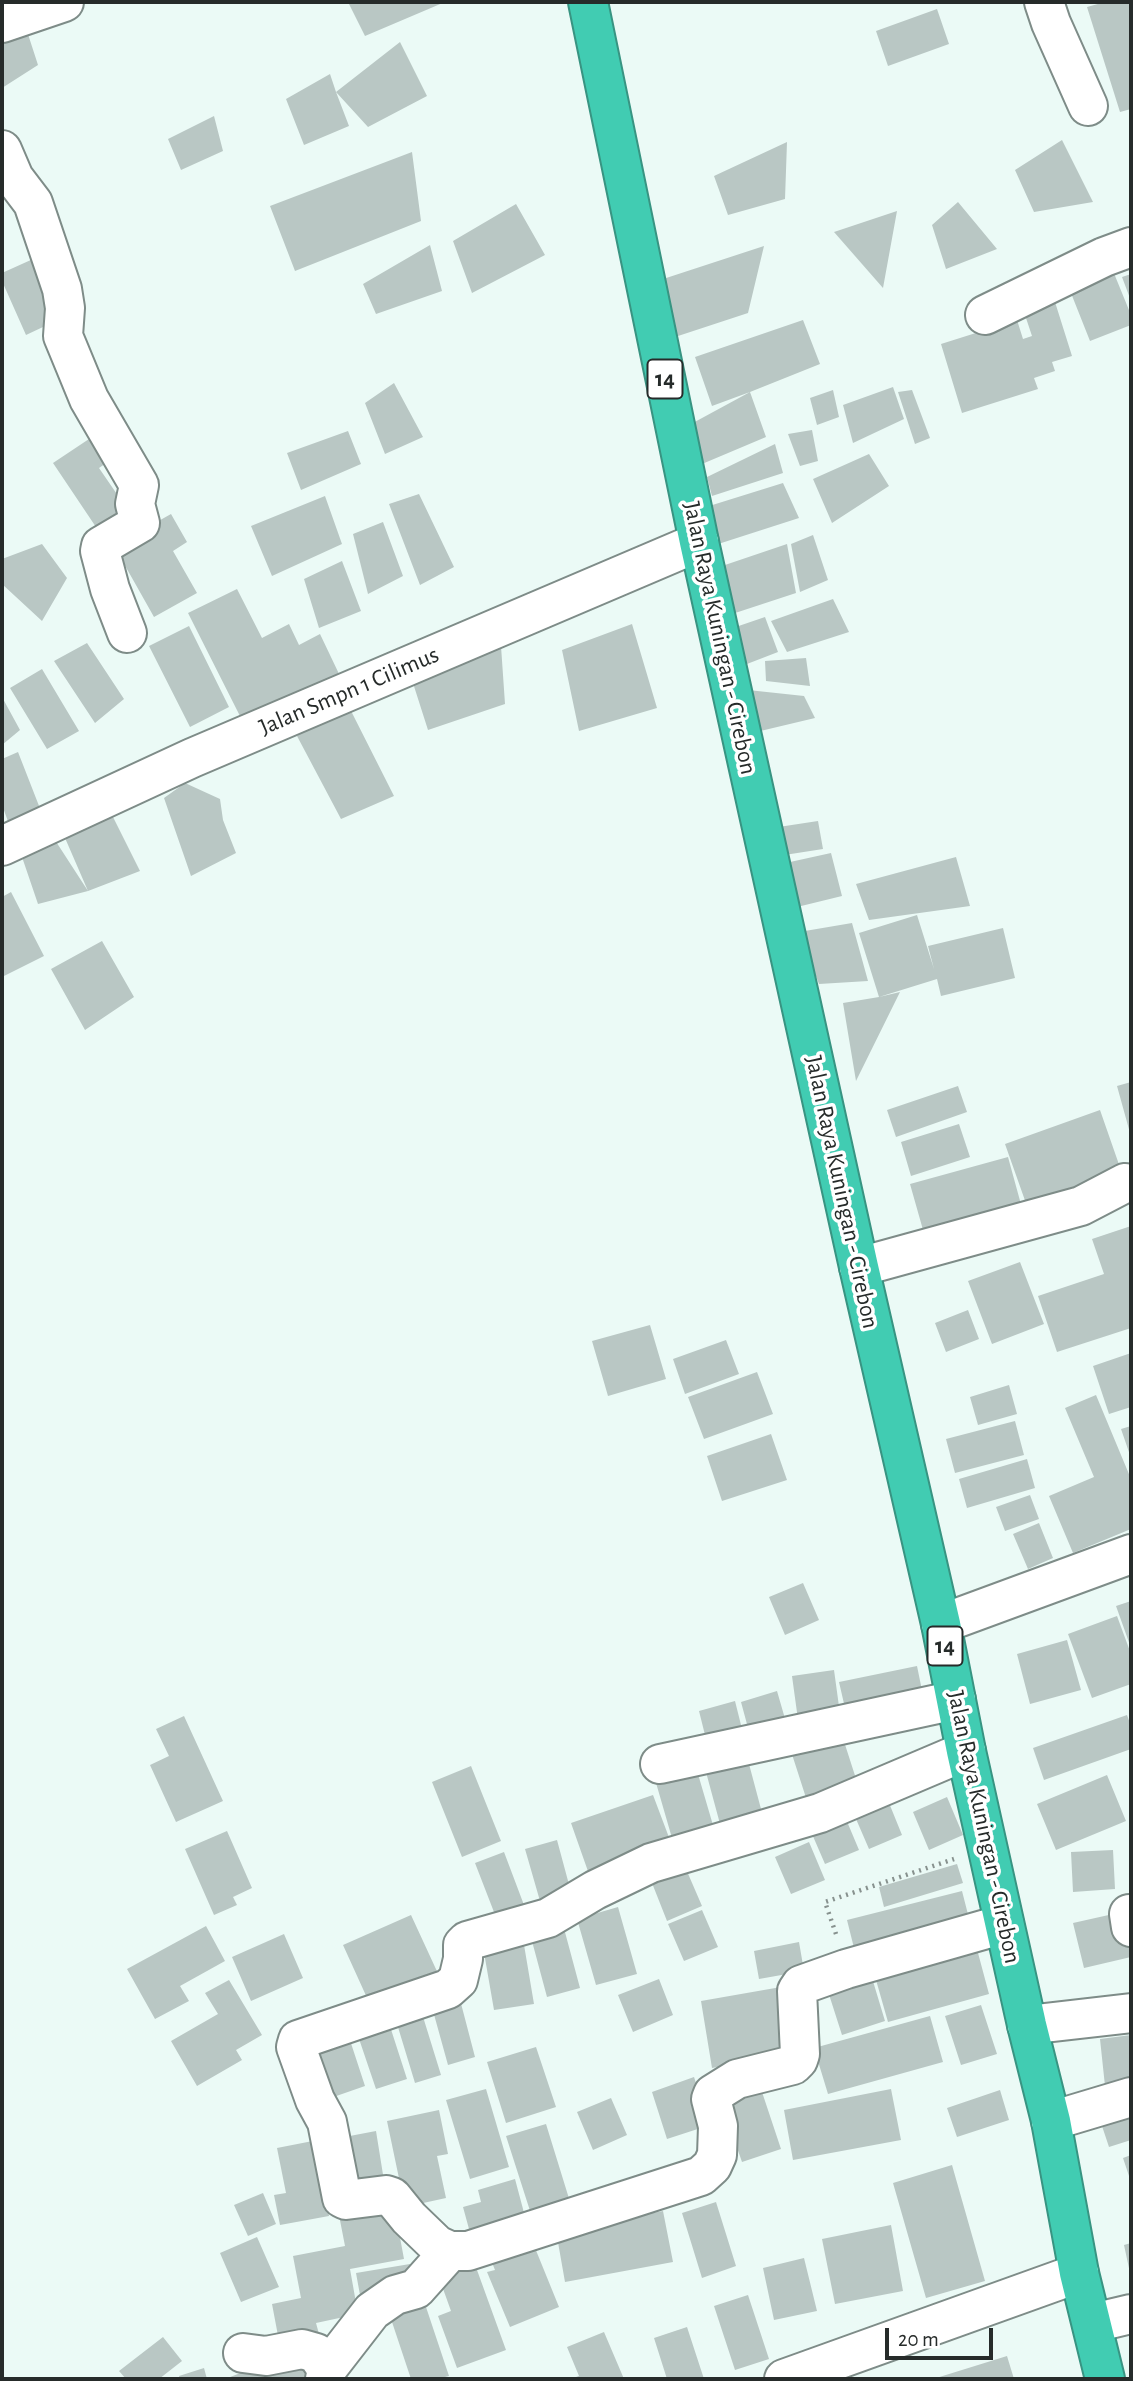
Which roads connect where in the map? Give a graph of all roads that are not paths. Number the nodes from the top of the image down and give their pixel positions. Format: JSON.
{"nodes":[{"id":1,"x":64,"y":2,"type":"edge"},
{"id":2,"x":588,"y":2,"type":"edge"},
{"id":3,"x":1044,"y":2,"type":"edge"},
{"id":4,"x":2,"y":23,"type":"edge"},
{"id":5,"x":1088,"y":106,"type":"dead end"},
{"id":6,"x":2,"y":150,"type":"edge"},
{"id":7,"x":1131,"y":247,"type":"edge"},
{"id":8,"x":985,"y":315,"type":"dead end"},
{"id":9,"x":699,"y":542,"type":"junction"},
{"id":10,"x":127,"y":633,"type":"dead end"},
{"id":11,"x":2,"y":846,"type":"edge"},
{"id":12,"x":1125,"y":1183,"type":"dead end"},
{"id":13,"x":859,"y":1267,"type":"junction"},
{"id":14,"x":1131,"y":1554,"type":"edge"},
{"id":15,"x":941,"y":1624,"type":"junction"},
{"id":16,"x":956,"y":1700,"type":"junction"},
{"id":17,"x":965,"y":1751,"type":"junction"},
{"id":18,"x":660,"y":1764,"type":"dead end"},
{"id":19,"x":1004,"y":1924,"type":"junction"},
{"id":20,"x":1131,"y":2013,"type":"edge"},
{"id":21,"x":1027,"y":2025,"type":"junction"},
{"id":22,"x":1131,"y":2097,"type":"edge"},
{"id":23,"x":1051,"y":2121,"type":"junction"},
{"id":24,"x":450,"y":2251,"type":"junction"},
{"id":25,"x":1079,"y":2273,"type":"junction"},
{"id":26,"x":1131,"y":2314,"type":"edge"},
{"id":27,"x":1093,"y":2323,"type":"junction"},
{"id":28,"x":243,"y":2353,"type":"dead end"},
{"id":29,"x":326,"y":2374,"type":"edge"},
{"id":30,"x":783,"y":2379,"type":"edge"},
{"id":31,"x":1105,"y":2379,"type":"edge"}],
"edges":[{"from":1,"to":4,"type":"street"},
{"from":2,"to":9,"type":"highway","name":"Jalan Raya Kuningan - Cirebon","number":"14"},
{"from":3,"to":5,"type":"street"},
{"from":6,"to":10,"type":"street"},
{"from":7,"to":8,"type":"street"},
{"from":9,"to":11,"type":"street","name":"Jalan Smpn 1 Cilimus"},
{"from":9,"to":13,"type":"highway","name":"Jalan Raya Kuningan - Cirebon","number":"14"},
{"from":12,"to":13,"type":"street"},
{"from":13,"to":15,"type":"highway","name":"Jalan Raya Kuningan - Cirebon","number":"14"},
{"from":14,"to":15,"type":"street"},
{"from":15,"to":16,"type":"highway","name":"Jalan Raya Kuningan - Cirebon","number":"14"},
{"from":16,"to":17,"type":"highway","name":"Jalan Raya Kuningan - Cirebon","number":"14"},
{"from":16,"to":18,"type":"street"},
{"from":17,"to":19,"type":"highway","name":"Jalan Raya Kuningan - Cirebon","number":"14"},
{"from":17,"to":24,"type":"street"},
{"from":19,"to":21,"type":"highway","name":"Jalan Raya Kuningan - Cirebon","number":"14"},
{"from":19,"to":24,"type":"street"},
{"from":20,"to":21,"type":"street"},
{"from":21,"to":23,"type":"highway","name":"Jalan Raya Kuningan - Cirebon","number":"14"},
{"from":22,"to":23,"type":"street"},
{"from":23,"to":25,"type":"highway","name":"Jalan Raya Kuningan - Cirebon","number":"14"},
{"from":24,"to":29,"type":"street"},
{"from":25,"to":27,"type":"highway","name":"Jalan Raya Kuningan - Cirebon","number":"14"},
{"from":25,"to":30,"type":"street"},
{"from":26,"to":27,"type":"street"},
{"from":27,"to":31,"type":"highway","name":"Jalan Raya Kuningan - Cirebon","number":"14"},
{"from":28,"to":29,"type":"street"}]}
